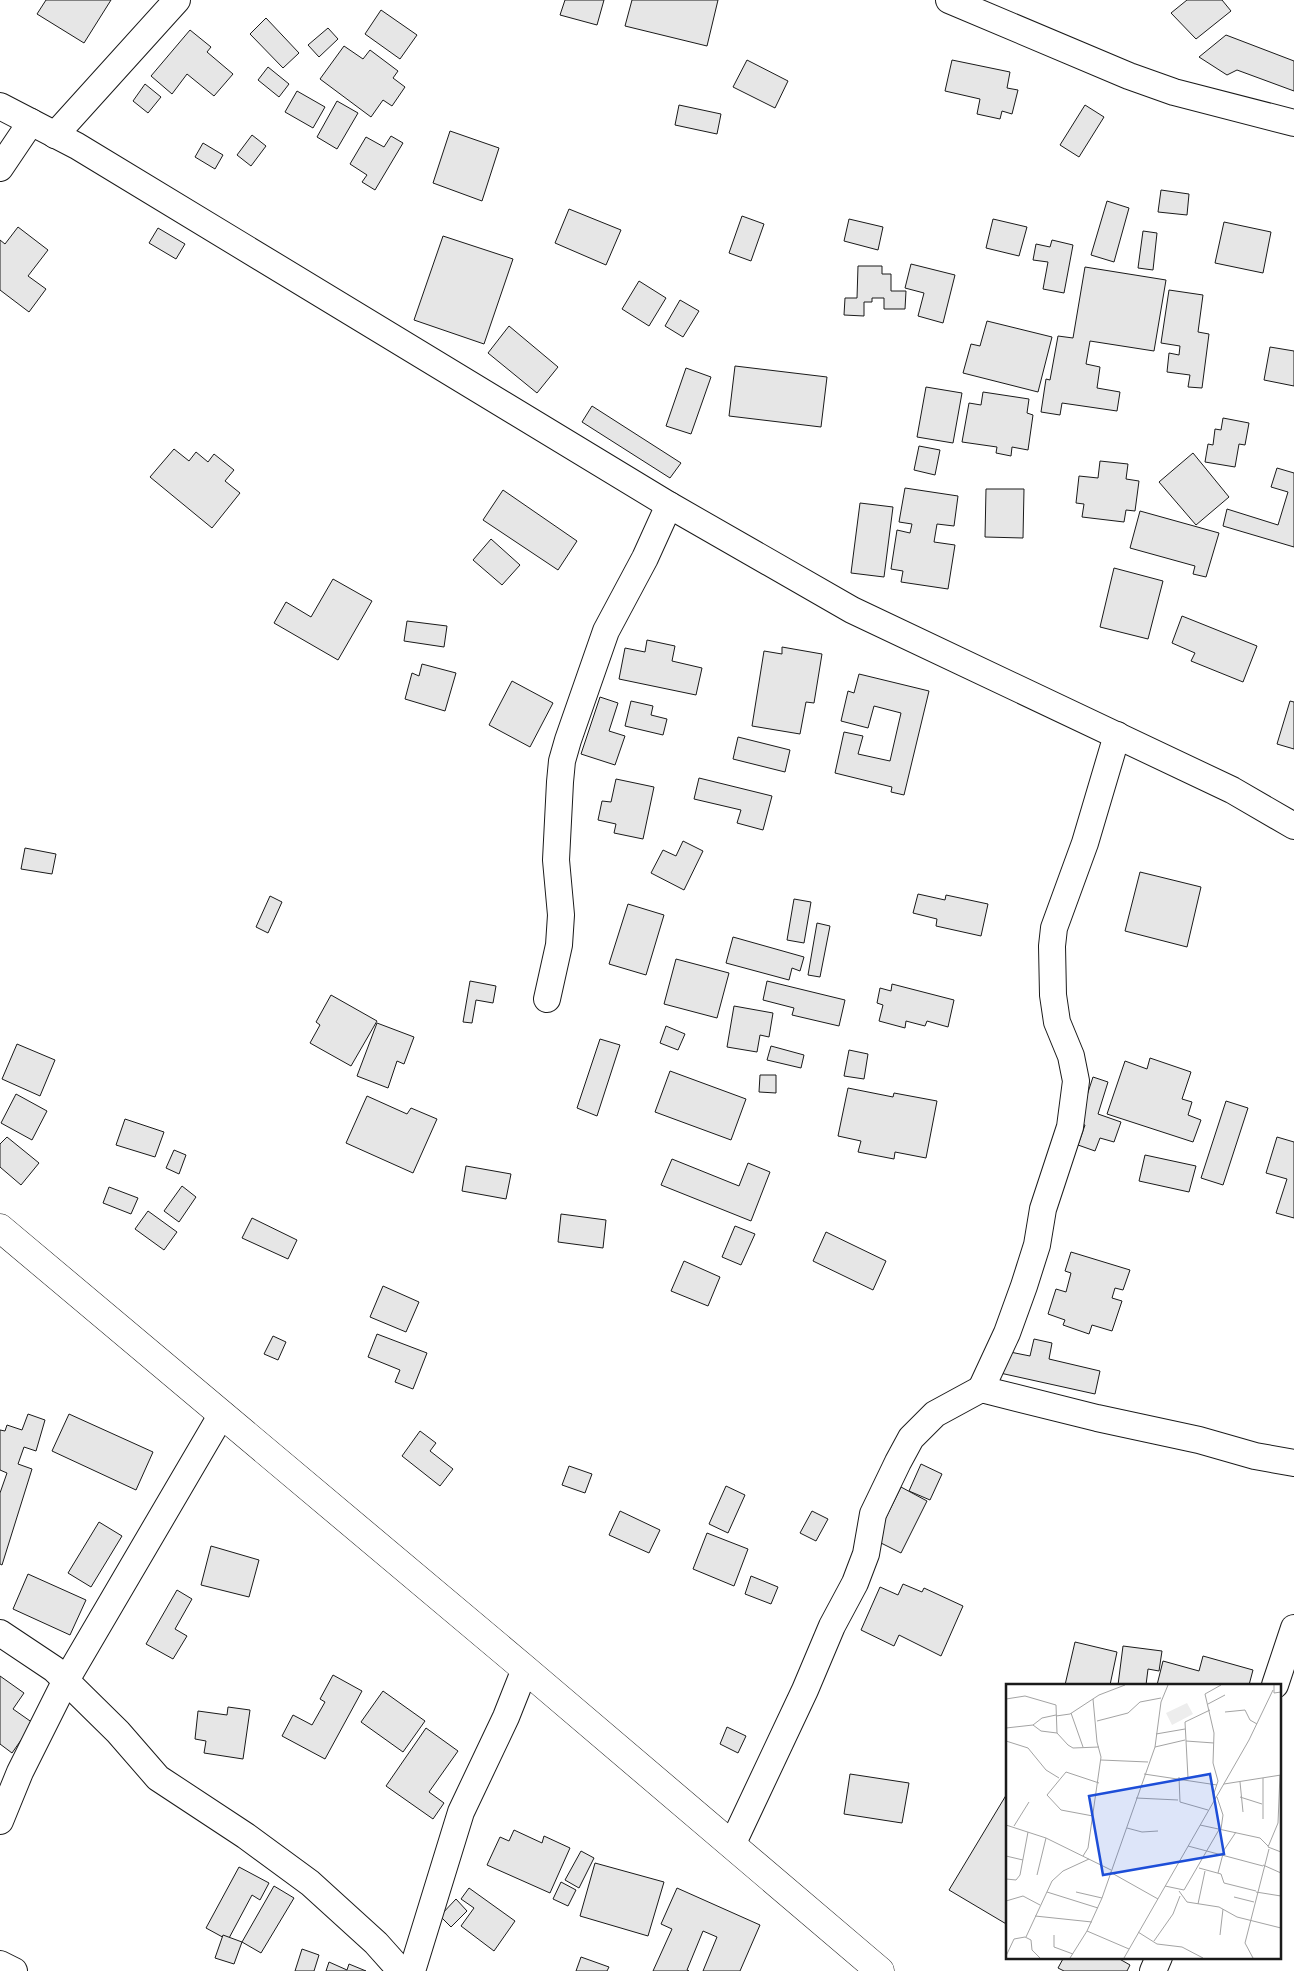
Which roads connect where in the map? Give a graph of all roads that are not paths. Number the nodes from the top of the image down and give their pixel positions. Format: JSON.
{"nodes":[{"id":1,"x":177,"y":0,"type":"edge"},
{"id":2,"x":954,"y":1,"type":"edge"},
{"id":3,"x":0,"y":106,"type":"edge"},
{"id":4,"x":31,"y":122,"type":"junction"},
{"id":5,"x":1294,"y":123,"type":"edge"},
{"id":6,"x":55,"y":135,"type":"junction"},
{"id":7,"x":0,"y":168,"type":"edge"},
{"id":8,"x":669,"y":505,"type":"junction"},
{"id":9,"x":1117,"y":735,"type":"junction"},
{"id":10,"x":1294,"y":826,"type":"edge"},
{"id":11,"x":547,"y":999,"type":"dead end"},
{"id":12,"x":0,"y":1228,"type":"edge"},
{"id":13,"x":982,"y":1389,"type":"junction"},
{"id":14,"x":222,"y":1414,"type":"junction"},
{"id":15,"x":1294,"y":1463,"type":"edge"},
{"id":16,"x":1294,"y":1628,"type":"edge"},
{"id":17,"x":0,"y":1632,"type":"edge"},
{"id":18,"x":525,"y":1669,"type":"junction"},
{"id":19,"x":65,"y":1682,"type":"junction"},
{"id":20,"x":1275,"y":1684,"type":"edge"},
{"id":21,"x":0,"y":1820,"type":"edge"},
{"id":22,"x":732,"y":1845,"type":"junction"},
{"id":23,"x":1159,"y":1958,"type":"edge"},
{"id":24,"x":0,"y":1964,"type":"edge"},
{"id":25,"x":14,"y":1971,"type":"edge"},
{"id":26,"x":402,"y":1971,"type":"edge"},
{"id":27,"x":412,"y":1971,"type":"edge"},
{"id":28,"x":880,"y":1971,"type":"edge"},
{"id":29,"x":1153,"y":1971,"type":"edge"}],
"edges":[{"from":1,"to":6,"type":"street"},
{"from":2,"to":5,"type":"street"},
{"from":3,"to":4,"type":"street"},
{"from":4,"to":6,"type":"street"},
{"from":4,"to":7,"type":"street"},
{"from":6,"to":8,"type":"street"},
{"from":8,"to":9,"type":"street"},
{"from":8,"to":11,"type":"street"},
{"from":9,"to":10,"type":"street"},
{"from":9,"to":13,"type":"street"},
{"from":12,"to":14,"type":"main road"},
{"from":13,"to":15,"type":"street"},
{"from":13,"to":22,"type":"street"},
{"from":14,"to":18,"type":"main road"},
{"from":14,"to":19,"type":"street"},
{"from":16,"to":20,"type":"street"},
{"from":17,"to":19,"type":"street"},
{"from":18,"to":22,"type":"main road"},
{"from":18,"to":27,"type":"street"},
{"from":19,"to":21,"type":"street"},
{"from":19,"to":26,"type":"street"},
{"from":22,"to":28,"type":"main road"},
{"from":23,"to":29,"type":"street"},
{"from":24,"to":25,"type":"street"}]}
